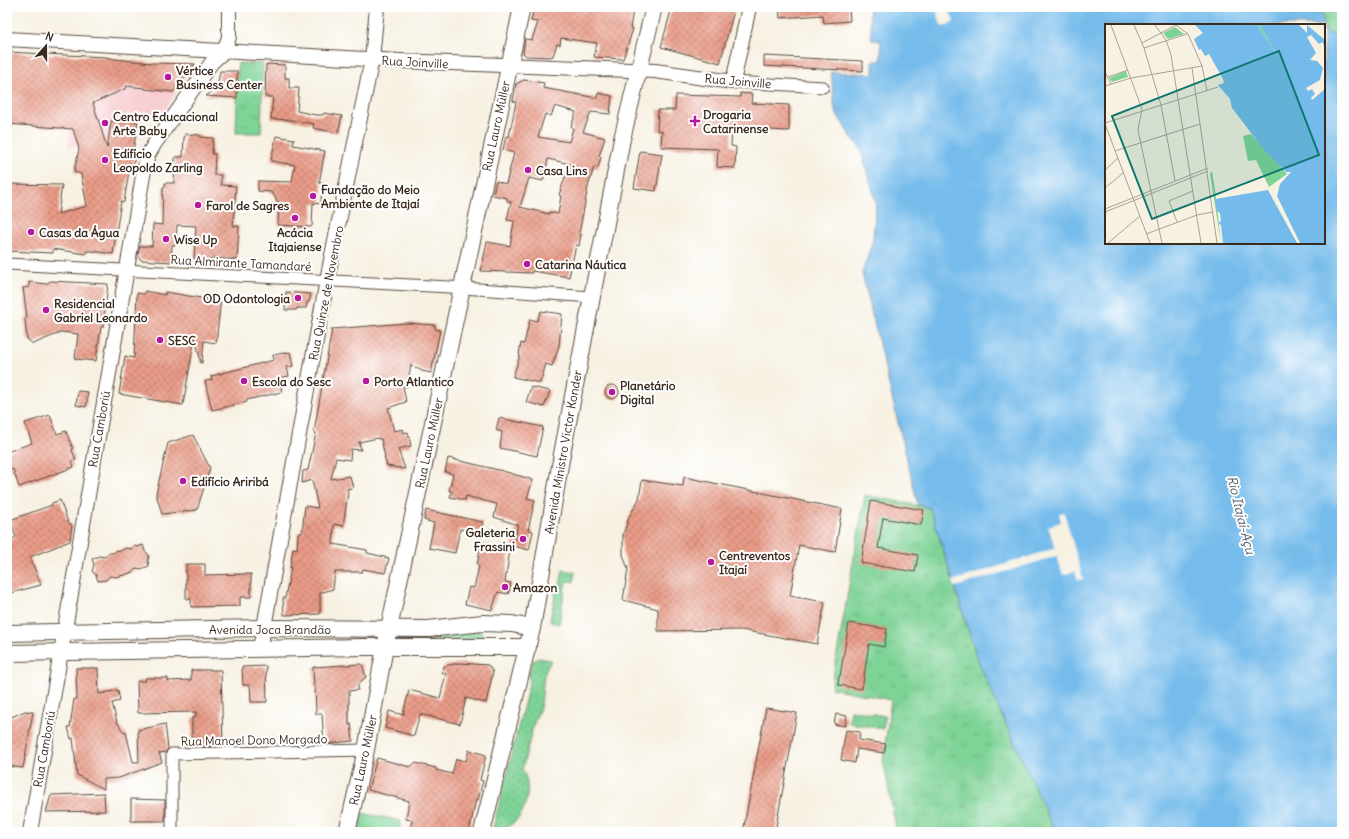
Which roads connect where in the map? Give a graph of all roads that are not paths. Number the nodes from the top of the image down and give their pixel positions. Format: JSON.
{"nodes":[{"id":1,"x":229,"y":7,"type":"edge"},
{"id":2,"x":377,"y":7,"type":"edge"},
{"id":3,"x":522,"y":7,"type":"edge"},
{"id":4,"x":654,"y":7,"type":"edge"},
{"id":5,"x":749,"y":7,"type":"edge"},
{"id":6,"x":7,"y":39,"type":"edge"},
{"id":7,"x":224,"y":51,"type":"junction"},
{"id":8,"x":372,"y":60,"type":"junction"},
{"id":9,"x":508,"y":66,"type":"junction"},
{"id":10,"x":638,"y":71,"type":"junction"},
{"id":11,"x":733,"y":82,"type":"junction"},
{"id":12,"x":823,"y":87,"type":"dead end"},
{"id":13,"x":7,"y":264,"type":"edge"},
{"id":14,"x":126,"y":270,"type":"junction"},
{"id":15,"x":328,"y":280,"type":"junction"},
{"id":16,"x":461,"y":288,"type":"junction"},
{"id":17,"x":592,"y":297,"type":"junction"},
{"id":18,"x":483,"y":623,"type":"junction"},
{"id":19,"x":264,"y":628,"type":"junction"},
{"id":20,"x":389,"y":628,"type":"junction"},
{"id":21,"x":532,"y":628,"type":"junction"},
{"id":22,"x":64,"y":632,"type":"junction"},
{"id":23,"x":7,"y":633,"type":"edge"},
{"id":24,"x":528,"y":646,"type":"junction"},
{"id":25,"x":385,"y":647,"type":"junction"},
{"id":26,"x":485,"y":647,"type":"junction"},
{"id":27,"x":260,"y":649,"type":"junction"},
{"id":28,"x":61,"y":652,"type":"junction"},
{"id":29,"x":7,"y":653,"type":"edge"},
{"id":30,"x":366,"y":750,"type":"junction"},
{"id":31,"x":30,"y":832,"type":"edge"},
{"id":32,"x":172,"y":832,"type":"edge"},
{"id":33,"x":347,"y":832,"type":"edge"},
{"id":34,"x":482,"y":832,"type":"edge"}],
"edges":[{"from":1,"to":7,"type":"street"},
{"from":2,"to":8,"type":"street","name":"Rua Quinze de Novembro"},
{"from":3,"to":9,"type":"main road","name":"Rua Lauro Müller"},
{"from":4,"to":10,"type":"main road","name":"Avenida Ministro Victor Konder"},
{"from":5,"to":11,"type":"street"},
{"from":6,"to":7,"type":"street","name":"Rua Joinville"},
{"from":7,"to":8,"type":"street","name":"Rua Joinville"},
{"from":7,"to":14,"type":"street","name":"Rua Camboriú"},
{"from":8,"to":9,"type":"street","name":"Rua Joinville"},
{"from":8,"to":15,"type":"street","name":"Rua Quinze de Novembro"},
{"from":9,"to":10,"type":"street","name":"Rua Joinville"},
{"from":9,"to":16,"type":"main road","name":"Rua Lauro Müller"},
{"from":10,"to":11,"type":"street","name":"Rua Joinville"},
{"from":10,"to":17,"type":"main road","name":"Avenida Ministro Victor Konder"},
{"from":11,"to":12,"type":"street","name":"Rua Joinville"},
{"from":13,"to":14,"type":"street","name":"Rua Almirante Tamandaré"},
{"from":14,"to":15,"type":"street","name":"Rua Almirante Tamandaré"},
{"from":14,"to":22,"type":"street","name":"Rua Camboriú"},
{"from":15,"to":16,"type":"street","name":"Rua Almirante Tamandaré"},
{"from":15,"to":19,"type":"street","name":"Rua Quinze de Novembro"},
{"from":16,"to":17,"type":"street","name":"Rua Almirante Tamandaré"},
{"from":16,"to":20,"type":"main road","name":"Rua Lauro Müller"},
{"from":17,"to":21,"type":"main road","name":"Avenida Ministro Victor Konder"},
{"from":18,"to":20,"type":"main road","name":"Avenida Joca Brandão"},
{"from":18,"to":21,"type":"main road","name":"Avenida Joca Brandão"},
{"from":18,"to":26,"type":"main road"},
{"from":19,"to":20,"type":"main road","name":"Avenida Joca Brandão"},
{"from":19,"to":22,"type":"main road","name":"Avenida Joca Brandão"},
{"from":19,"to":27,"type":"street","name":"Rua Quinze de Novembro"},
{"from":20,"to":25,"type":"main road","name":"Rua Lauro Müller"},
{"from":21,"to":24,"type":"main road","name":"Avenida Ministro Victor Konder"},
{"from":22,"to":23,"type":"main road","name":"Avenida Joca Brandão"},
{"from":22,"to":28,"type":"street","name":"Rua Camboriú"},
{"from":24,"to":26,"type":"main road","name":"Avenida Joca Brandão"},
{"from":24,"to":34,"type":"main road","name":"Avenida Ministro Victor Konder"},
{"from":25,"to":26,"type":"main road","name":"Avenida Joca Brandão"},
{"from":25,"to":27,"type":"main road","name":"Avenida Joca Brandão"},
{"from":25,"to":30,"type":"main road","name":"Rua Lauro Müller"},
{"from":27,"to":28,"type":"main road","name":"Avenida Joca Brandão"},
{"from":28,"to":29,"type":"main road","name":"Avenida Joca Brandão"},
{"from":28,"to":31,"type":"street","name":"Rua Camboriú"},
{"from":30,"to":32,"type":"street","name":"Rua Manoel Dono Morgado"},
{"from":30,"to":33,"type":"main road","name":"Rua Lauro Müller"}]}
